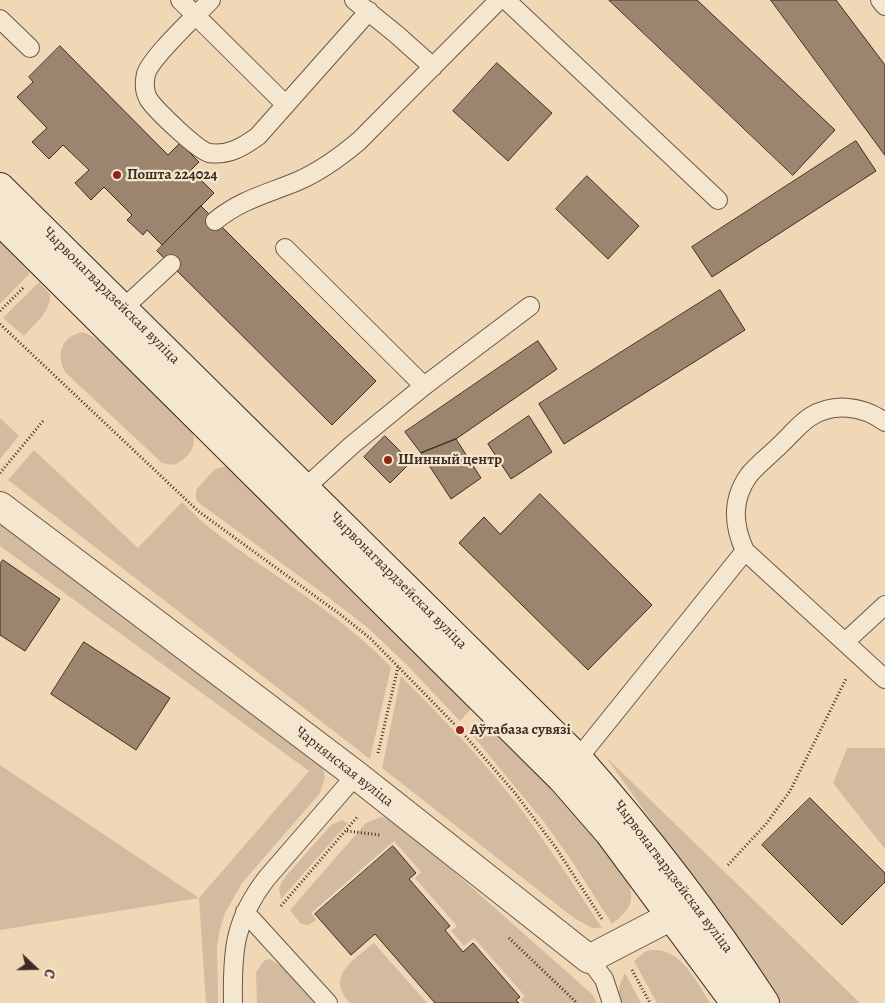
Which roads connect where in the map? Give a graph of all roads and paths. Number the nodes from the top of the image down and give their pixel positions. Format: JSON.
{"nodes":[{"id":1,"x":180,"y":0,"type":"edge"},
{"id":2,"x":211,"y":0,"type":"edge"},
{"id":3,"x":354,"y":0,"type":"edge"},
{"id":4,"x":499,"y":0,"type":"edge"},
{"id":5,"x":506,"y":0,"type":"edge"},
{"id":6,"x":880,"y":0,"type":"edge"},
{"id":7,"x":885,"y":6,"type":"edge"},
{"id":8,"x":368,"y":11,"type":"junction"},
{"id":9,"x":196,"y":15,"type":"junction"},
{"id":10,"x":0,"y":19,"type":"edge"},
{"id":11,"x":30,"y":48,"type":"dead end"},
{"id":12,"x":433,"y":67,"type":"junction"},
{"id":13,"x":286,"y":105,"type":"junction"},
{"id":14,"x":0,"y":186,"type":"edge"},
{"id":15,"x":718,"y":200,"type":"dead end"},
{"id":16,"x":0,"y":221,"type":"edge"},
{"id":17,"x":216,"y":221,"type":"dead end"},
{"id":18,"x":285,"y":248,"type":"dead end"},
{"id":19,"x":171,"y":264,"type":"dead end"},
{"id":20,"x":530,"y":306,"type":"dead end"},
{"id":21,"x":115,"y":317,"type":"junction"},
{"id":22,"x":0,"y":324,"type":"edge"},
{"id":23,"x":424,"y":386,"type":"junction"},
{"id":24,"x":43,"y":421,"type":"dead end"},
{"id":25,"x":885,"y":422,"type":"edge"},
{"id":26,"x":0,"y":473,"type":"edge"},
{"id":27,"x":305,"y":488,"type":"junction"},
{"id":28,"x":0,"y":506,"type":"edge"},
{"id":29,"x":745,"y":551,"type":"junction"},
{"id":30,"x":885,"y":606,"type":"edge"},
{"id":31,"x":844,"y":642,"type":"junction"},
{"id":32,"x":859,"y":655,"type":"junction"},
{"id":33,"x":885,"y":679,"type":"edge"},
{"id":34,"x":570,"y":769,"type":"junction"},
{"id":35,"x":356,"y":775,"type":"junction"},
{"id":36,"x":728,"y":865,"type":"dead end"},
{"id":37,"x":684,"y":910,"type":"junction"},
{"id":38,"x":245,"y":912,"type":"junction"},
{"id":39,"x":618,"y":944,"type":"junction"},
{"id":40,"x":589,"y":959,"type":"junction"},
{"id":41,"x":233,"y":1003,"type":"edge"},
{"id":42,"x":328,"y":1003,"type":"edge"},
{"id":43,"x":612,"y":1003,"type":"edge"},
{"id":44,"x":650,"y":1003,"type":"edge"},
{"id":45,"x":735,"y":1003,"type":"edge"},
{"id":46,"x":765,"y":1003,"type":"edge"}],
"edges":[{"from":1,"to":9,"type":"lane"},
{"from":2,"to":9,"type":"lane"},
{"from":3,"to":8,"type":"lane"},
{"from":4,"to":12,"type":"lane"},
{"from":5,"to":15,"type":"lane"},
{"from":6,"to":7,"type":"lane"},
{"from":8,"to":12,"type":"lane"},
{"from":8,"to":13,"type":"lane"},
{"from":9,"to":13,"type":"lane"},
{"from":9,"to":13,"type":"lane"},
{"from":10,"to":11,"type":"lane"},
{"from":12,"to":17,"type":"lane"},
{"from":14,"to":21,"type":"main road","name":"Чырвонагвардзейская вуліца"},
{"from":16,"to":21,"type":"main road","name":"Чырвонагвардзейская вуліца"},
{"from":18,"to":23,"type":"lane"},
{"from":19,"to":21,"type":"lane"},
{"from":20,"to":23,"type":"lane"},
{"from":21,"to":27,"type":"main road","name":"Чырвонагвардзейская вуліца"},
{"from":21,"to":34,"type":"main road","name":"Чырвонагвардзейская вуліца"},
{"from":22,"to":39,"type":"path"},
{"from":23,"to":27,"type":"lane"},
{"from":24,"to":26,"type":"path"},
{"from":25,"to":29,"type":"lane"},
{"from":27,"to":34,"type":"main road","name":"Чырвонагвардзейская вуліца"},
{"from":28,"to":35,"type":"main road","name":"Чарнянская вуліца"},
{"from":29,"to":31,"type":"lane"},
{"from":29,"to":34,"type":"lane"},
{"from":30,"to":31,"type":"lane"},
{"from":31,"to":32,"type":"lane"},
{"from":32,"to":33,"type":"lane"},
{"from":32,"to":36,"type":"path"},
{"from":34,"to":37,"type":"main road","name":"Чырвонагвардзейская вуліца"},
{"from":35,"to":38,"type":"lane"},
{"from":35,"to":40,"type":"main road","name":"Чарнянская вуліца"},
{"from":37,"to":39,"type":"main road"},
{"from":37,"to":45,"type":"main road","name":"Чырвонагвардзейская вуліца"},
{"from":37,"to":46,"type":"main road","name":"Чырвонагвардзейская вуліца"},
{"from":38,"to":41,"type":"lane"},
{"from":38,"to":42,"type":"lane"},
{"from":39,"to":40,"type":"main road"},
{"from":39,"to":44,"type":"path"},
{"from":40,"to":43,"type":"lane"}]}
